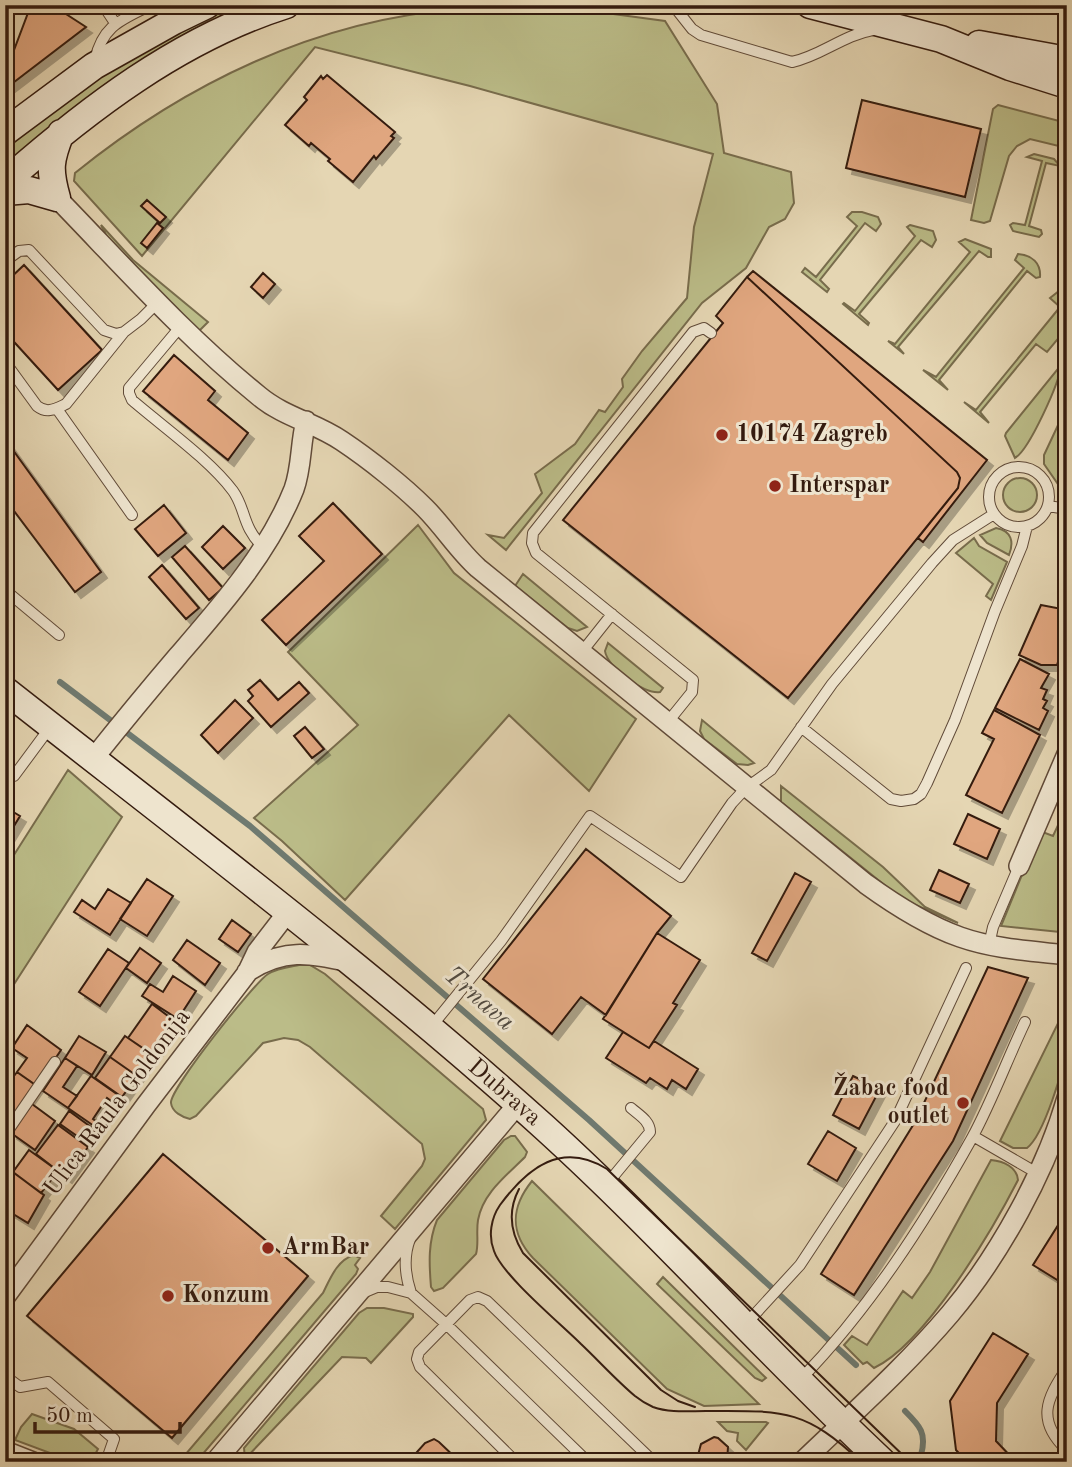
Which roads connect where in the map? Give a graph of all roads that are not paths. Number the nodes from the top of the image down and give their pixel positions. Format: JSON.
{"nodes":[{"id":1,"x":103,"y":5,"type":"edge"},
{"id":2,"x":151,"y":5,"type":"edge"},
{"id":3,"x":207,"y":5,"type":"edge"},
{"id":4,"x":286,"y":5,"type":"edge"},
{"id":5,"x":673,"y":5,"type":"edge"},
{"id":6,"x":810,"y":5,"type":"edge"},
{"id":7,"x":116,"y":23,"type":"junction"},
{"id":8,"x":893,"y":26,"type":"junction"},
{"id":9,"x":941,"y":39,"type":"junction"},
{"id":10,"x":1067,"y":60,"type":"edge"},
{"id":11,"x":94,"y":66,"type":"junction"},
{"id":12,"x":1067,"y":85,"type":"edge"},
{"id":13,"x":5,"y":132,"type":"edge"},
{"id":14,"x":61,"y":133,"type":"junction"},
{"id":15,"x":5,"y":182,"type":"edge"},
{"id":16,"x":5,"y":192,"type":"edge"},
{"id":17,"x":57,"y":198,"type":"junction"},
{"id":18,"x":5,"y":261,"type":"edge"},
{"id":19,"x":158,"y":303,"type":"junction"},
{"id":20,"x":181,"y":326,"type":"junction"},
{"id":21,"x":124,"y":332,"type":"junction"},
{"id":22,"x":711,"y":333,"type":"dead end"},
{"id":23,"x":5,"y":362,"type":"edge"},
{"id":24,"x":57,"y":409,"type":"junction"},
{"id":25,"x":306,"y":421,"type":"junction"},
{"id":26,"x":1048,"y":506,"type":"junction"},
{"id":27,"x":1067,"y":509,"type":"edge"},
{"id":28,"x":994,"y":514,"type":"junction"},
{"id":29,"x":132,"y":515,"type":"dead end"},
{"id":30,"x":1027,"y":526,"type":"junction"},
{"id":31,"x":263,"y":547,"type":"junction"},
{"id":32,"x":5,"y":590,"type":"edge"},
{"id":33,"x":612,"y":614,"type":"junction"},
{"id":34,"x":59,"y":635,"type":"dead end"},
{"id":35,"x":581,"y":653,"type":"junction"},
{"id":36,"x":5,"y":690,"type":"edge"},
{"id":37,"x":667,"y":723,"type":"junction"},
{"id":38,"x":51,"y":726,"type":"junction"},
{"id":39,"x":801,"y":727,"type":"junction"},
{"id":40,"x":1067,"y":754,"type":"edge"},
{"id":41,"x":93,"y":759,"type":"junction"},
{"id":42,"x":5,"y":774,"type":"edge"},
{"id":43,"x":746,"y":788,"type":"junction"},
{"id":44,"x":1019,"y":866,"type":"joint"},
{"id":45,"x":287,"y":913,"type":"junction"},
{"id":46,"x":989,"y":945,"type":"junction"},
{"id":47,"x":1067,"y":954,"type":"edge"},
{"id":48,"x":351,"y":963,"type":"junction"},
{"id":49,"x":966,"y":968,"type":"dead end"},
{"id":50,"x":247,"y":973,"type":"junction"},
{"id":51,"x":1025,"y":1022,"type":"dead end"},
{"id":52,"x":429,"y":1029,"type":"junction"},
{"id":53,"x":55,"y":1062,"type":"dead end"},
{"id":54,"x":1067,"y":1098,"type":"edge"},
{"id":55,"x":518,"y":1104,"type":"junction"},
{"id":56,"x":631,"y":1108,"type":"dead end"},
{"id":57,"x":5,"y":1135,"type":"edge"},
{"id":58,"x":973,"y":1136,"type":"junction"},
{"id":59,"x":1038,"y":1173,"type":"junction"},
{"id":60,"x":605,"y":1186,"type":"junction"},
{"id":61,"x":416,"y":1222,"type":"junction"},
{"id":62,"x":411,"y":1293,"type":"junction"},
{"id":63,"x":5,"y":1297,"type":"edge"},
{"id":64,"x":352,"y":1298,"type":"junction"},
{"id":65,"x":446,"y":1324,"type":"junction"},
{"id":66,"x":744,"y":1325,"type":"junction"},
{"id":67,"x":1067,"y":1368,"type":"edge"},
{"id":68,"x":5,"y":1376,"type":"edge"},
{"id":69,"x":800,"y":1380,"type":"junction"},
{"id":70,"x":843,"y":1423,"type":"junction"},
{"id":71,"x":1067,"y":1450,"type":"edge"},
{"id":72,"x":5,"y":1451,"type":"edge"},
{"id":73,"x":33,"y":1462,"type":"edge"},
{"id":74,"x":106,"y":1462,"type":"edge"},
{"id":75,"x":215,"y":1462,"type":"edge"},
{"id":76,"x":516,"y":1462,"type":"edge"},
{"id":77,"x":587,"y":1462,"type":"edge"},
{"id":78,"x":654,"y":1462,"type":"edge"},
{"id":79,"x":802,"y":1462,"type":"edge"},
{"id":80,"x":883,"y":1462,"type":"edge"}],
"edges":[{"from":1,"to":7,"type":"lane"},
{"from":2,"to":7,"type":"lane"},
{"from":3,"to":11,"type":"main road"},
{"from":4,"to":14,"type":"main road"},
{"from":5,"to":8,"type":"lane"},
{"from":6,"to":8,"type":"main road"},
{"from":7,"to":11,"type":"lane"},
{"from":8,"to":9,"type":"main road"},
{"from":9,"to":10,"type":"main road"},
{"from":9,"to":12,"type":"main road"},
{"from":11,"to":13,"type":"main road"},
{"from":14,"to":15,"type":"main road"},
{"from":14,"to":17,"type":"main road"},
{"from":16,"to":17,"type":"main road"},
{"from":17,"to":19,"type":"street"},
{"from":18,"to":21,"type":"lane"},
{"from":19,"to":20,"type":"street"},
{"from":19,"to":21,"type":"lane"},
{"from":20,"to":25,"type":"street"},
{"from":20,"to":31,"type":"lane"},
{"from":21,"to":24,"type":"lane"},
{"from":22,"to":33,"type":"lane"},
{"from":23,"to":24,"type":"lane"},
{"from":24,"to":29,"type":"lane"},
{"from":25,"to":31,"type":"street"},
{"from":25,"to":35,"type":"street"},
{"from":26,"to":27,"type":"lane"},
{"from":26,"to":28,"type":"lane"},
{"from":26,"to":30,"type":"lane"},
{"from":28,"to":30,"type":"lane"},
{"from":28,"to":39,"type":"lane"},
{"from":30,"to":39,"type":"lane"},
{"from":31,"to":41,"type":"street"},
{"from":32,"to":34,"type":"lane"},
{"from":33,"to":35,"type":"lane"},
{"from":33,"to":37,"type":"lane"},
{"from":35,"to":37,"type":"street"},
{"from":36,"to":38,"type":"main road","name":"Dubrava"},
{"from":37,"to":43,"type":"street"},
{"from":38,"to":41,"type":"main road","name":"Dubrava"},
{"from":38,"to":42,"type":"lane"},
{"from":39,"to":43,"type":"lane"},
{"from":40,"to":44,"type":"street"},
{"from":41,"to":45,"type":"main road","name":"Dubrava"},
{"from":43,"to":46,"type":"street"},
{"from":43,"to":52,"type":"lane"},
{"from":44,"to":46,"type":"lane"},
{"from":45,"to":48,"type":"main road","name":"Dubrava"},
{"from":45,"to":50,"type":"street","name":"Ulica Raula Goldonija"},
{"from":46,"to":47,"type":"street"},
{"from":48,"to":50,"type":"street","name":"Ulica Raula Goldonija"},
{"from":48,"to":52,"type":"main road","name":"Dubrava"},
{"from":49,"to":66,"type":"lane"},
{"from":50,"to":63,"type":"street","name":"Ulica Raula Goldonija"},
{"from":51,"to":58,"type":"lane"},
{"from":52,"to":55,"type":"main road","name":"Dubrava"},
{"from":53,"to":57,"type":"lane"},
{"from":54,"to":59,"type":"street"},
{"from":55,"to":60,"type":"main road","name":"Dubrava"},
{"from":55,"to":61,"type":"street"},
{"from":56,"to":60,"type":"lane"},
{"from":58,"to":59,"type":"lane"},
{"from":58,"to":69,"type":"lane"},
{"from":59,"to":70,"type":"street"},
{"from":60,"to":66,"type":"main road","name":"Dubrava"},
{"from":61,"to":62,"type":"lane"},
{"from":61,"to":64,"type":"street"},
{"from":62,"to":64,"type":"lane"},
{"from":62,"to":65,"type":"lane"},
{"from":64,"to":75,"type":"street"},
{"from":65,"to":76,"type":"lane"},
{"from":65,"to":77,"type":"lane"},
{"from":65,"to":78,"type":"lane"},
{"from":66,"to":69,"type":"main road","name":"Dubrava"},
{"from":67,"to":71,"type":"lane"},
{"from":68,"to":74,"type":"lane"},
{"from":69,"to":70,"type":"main road","name":"Dubrava"},
{"from":70,"to":79,"type":"street"},
{"from":70,"to":80,"type":"main road","name":"Dubrava"},
{"from":72,"to":73,"type":"street"}]}
